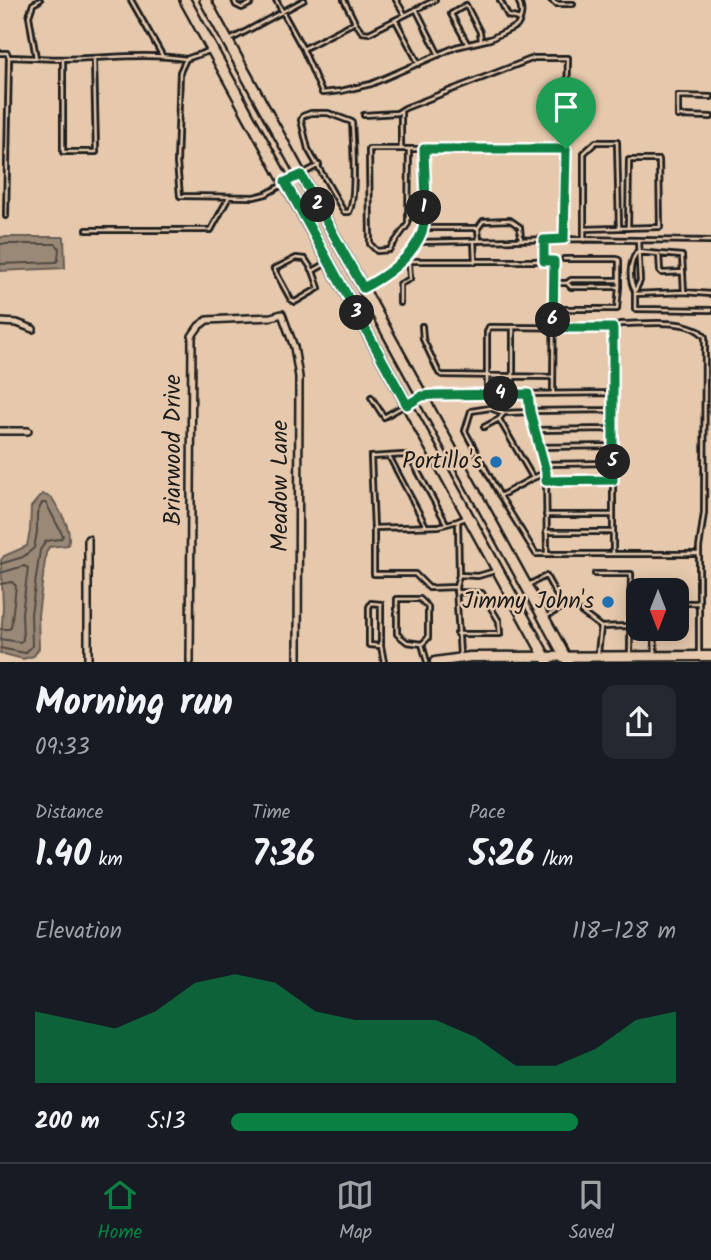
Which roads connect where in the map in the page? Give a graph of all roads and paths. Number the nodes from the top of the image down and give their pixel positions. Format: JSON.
{"nodes":[{"id":1,"x":40,"y":0,"type":"edge"},
{"id":2,"x":131,"y":0,"type":"edge"},
{"id":3,"x":186,"y":0,"type":"edge"},
{"id":4,"x":205,"y":0,"type":"edge"},
{"id":5,"x":234,"y":0,"type":"edge"},
{"id":6,"x":252,"y":0,"type":"edge"},
{"id":7,"x":276,"y":0,"type":"edge"},
{"id":8,"x":304,"y":0,"type":"edge"},
{"id":9,"x":344,"y":0,"type":"edge"},
{"id":10,"x":397,"y":0,"type":"edge"},
{"id":11,"x":435,"y":0,"type":"edge"},
{"id":12,"x":500,"y":0,"type":"edge"},
{"id":13,"x":518,"y":0,"type":"edge"},
{"id":14,"x":551,"y":0,"type":"edge"},
{"id":15,"x":573,"y":4,"type":"dead end"},
{"id":16,"x":416,"y":9,"type":"junction"},
{"id":17,"x":281,"y":11,"type":"junction"},
{"id":18,"x":405,"y":15,"type":"junction"},
{"id":19,"x":396,"y":19,"type":"junction"},
{"id":20,"x":520,"y":19,"type":"junction"},
{"id":21,"x":355,"y":22,"type":"junction"},
{"id":22,"x":481,"y":40,"type":"junction"},
{"id":23,"x":228,"y":41,"type":"junction"},
{"id":24,"x":467,"y":44,"type":"junction"},
{"id":25,"x":213,"y":49,"type":"junction"},
{"id":26,"x":303,"y":49,"type":"junction"},
{"id":27,"x":0,"y":53,"type":"edge"},
{"id":28,"x":162,"y":55,"type":"junction"},
{"id":29,"x":439,"y":55,"type":"junction"},
{"id":30,"x":9,"y":57,"type":"junction"},
{"id":31,"x":36,"y":58,"type":"junction"},
{"id":32,"x":94,"y":59,"type":"junction"},
{"id":33,"x":186,"y":59,"type":"junction"},
{"id":34,"x":63,"y":60,"type":"junction"},
{"id":35,"x":419,"y":64,"type":"junction"},
{"id":36,"x":711,"y":97,"type":"edge"},
{"id":37,"x":401,"y":111,"type":"junction"},
{"id":38,"x":364,"y":115,"type":"dead end"},
{"id":39,"x":711,"y":117,"type":"edge"},
{"id":40,"x":401,"y":149,"type":"junction"},
{"id":41,"x":409,"y":149,"type":"junction"},
{"id":42,"x":424,"y":149,"type":"junction"},
{"id":43,"x":566,"y":149,"type":"junction"},
{"id":44,"x":319,"y":165,"type":"junction"},
{"id":45,"x":301,"y":175,"type":"junction"},
{"id":46,"x":285,"y":182,"type":"junction"},
{"id":47,"x":229,"y":197,"type":"junction"},
{"id":48,"x":6,"y":216,"type":"dead end"},
{"id":49,"x":422,"y":228,"type":"junction"},
{"id":50,"x":478,"y":228,"type":"junction"},
{"id":51,"x":619,"y":228,"type":"junction"},
{"id":52,"x":628,"y":228,"type":"junction"},
{"id":53,"x":634,"y":228,"type":"junction"},
{"id":54,"x":584,"y":229,"type":"junction"},
{"id":55,"x":87,"y":230,"type":"dead end"},
{"id":56,"x":564,"y":239,"type":"junction"},
{"id":57,"x":521,"y":240,"type":"junction"},
{"id":58,"x":544,"y":240,"type":"junction"},
{"id":59,"x":584,"y":240,"type":"junction"},
{"id":60,"x":636,"y":240,"type":"junction"},
{"id":61,"x":477,"y":241,"type":"junction"},
{"id":62,"x":711,"y":241,"type":"edge"},
{"id":63,"x":415,"y":242,"type":"junction"},
{"id":64,"x":638,"y":253,"type":"junction"},
{"id":65,"x":659,"y":254,"type":"junction"},
{"id":66,"x":564,"y":259,"type":"dead end"},
{"id":67,"x":329,"y":261,"type":"junction"},
{"id":68,"x":401,"y":261,"type":"junction"},
{"id":69,"x":544,"y":261,"type":"junction"},
{"id":70,"x":409,"y":262,"type":"junction"},
{"id":71,"x":475,"y":262,"type":"junction"},
{"id":72,"x":313,"y":271,"type":"junction"},
{"id":73,"x":683,"y":272,"type":"junction"},
{"id":74,"x":619,"y":280,"type":"junction"},
{"id":75,"x":553,"y":283,"type":"junction"},
{"id":76,"x":567,"y":283,"type":"junction"},
{"id":77,"x":619,"y":287,"type":"junction"},
{"id":78,"x":363,"y":288,"type":"junction"},
{"id":79,"x":635,"y":292,"type":"junction"},
{"id":80,"x":684,"y":292,"type":"junction"},
{"id":81,"x":711,"y":294,"type":"edge"},
{"id":82,"x":348,"y":297,"type":"junction"},
{"id":83,"x":400,"y":303,"type":"dead end"},
{"id":84,"x":564,"y":309,"type":"dead end"},
{"id":85,"x":711,"y":310,"type":"edge"},
{"id":86,"x":282,"y":314,"type":"joint"},
{"id":87,"x":0,"y":322,"type":"edge"},
{"id":88,"x":422,"y":326,"type":"dead end"},
{"id":89,"x":513,"y":328,"type":"junction"},
{"id":90,"x":553,"y":328,"type":"junction"},
{"id":91,"x":613,"y":328,"type":"junction"},
{"id":92,"x":33,"y":329,"type":"dead end"},
{"id":93,"x":487,"y":376,"type":"junction"},
{"id":94,"x":513,"y":377,"type":"junction"},
{"id":95,"x":553,"y":377,"type":"junction"},
{"id":96,"x":613,"y":393,"type":"junction"},
{"id":97,"x":487,"y":394,"type":"junction"},
{"id":98,"x":513,"y":394,"type":"junction"},
{"id":99,"x":528,"y":394,"type":"junction"},
{"id":100,"x":553,"y":394,"type":"junction"},
{"id":101,"x":422,"y":396,"type":"junction"},
{"id":102,"x":371,"y":397,"type":"dead end"},
{"id":103,"x":407,"y":405,"type":"junction"},
{"id":104,"x":613,"y":410,"type":"junction"},
{"id":105,"x":530,"y":412,"type":"junction"},
{"id":106,"x":504,"y":413,"type":"junction"},
{"id":107,"x":499,"y":419,"type":"junction"},
{"id":108,"x":484,"y":427,"type":"dead end"},
{"id":109,"x":534,"y":429,"type":"junction"},
{"id":110,"x":613,"y":429,"type":"junction"},
{"id":111,"x":0,"y":431,"type":"edge"},
{"id":112,"x":28,"y":431,"type":"dead end"},
{"id":113,"x":539,"y":446,"type":"junction"},
{"id":114,"x":613,"y":446,"type":"junction"},
{"id":115,"x":389,"y":456,"type":"junction"},
{"id":116,"x":613,"y":463,"type":"junction"},
{"id":117,"x":544,"y":464,"type":"junction"},
{"id":118,"x":546,"y":472,"type":"junction"},
{"id":119,"x":533,"y":478,"type":"junction"},
{"id":120,"x":613,"y":480,"type":"junction"},
{"id":121,"x":546,"y":481,"type":"junction"},
{"id":122,"x":500,"y":496,"type":"junction"},
{"id":123,"x":613,"y":514,"type":"junction"},
{"id":124,"x":546,"y":515,"type":"junction"},
{"id":125,"x":468,"y":516,"type":"junction"},
{"id":126,"x":458,"y":522,"type":"junction"},
{"id":127,"x":447,"y":524,"type":"junction"},
{"id":128,"x":426,"y":526,"type":"junction"},
{"id":129,"x":374,"y":528,"type":"junction"},
{"id":130,"x":546,"y":532,"type":"junction"},
{"id":131,"x":613,"y":532,"type":"junction"},
{"id":132,"x":88,"y":538,"type":"dead end"},
{"id":133,"x":547,"y":554,"type":"junction"},
{"id":134,"x":613,"y":554,"type":"junction"},
{"id":135,"x":699,"y":554,"type":"junction"},
{"id":136,"x":498,"y":571,"type":"junction"},
{"id":137,"x":595,"y":574,"type":"dead end"},
{"id":138,"x":459,"y":575,"type":"junction"},
{"id":139,"x":631,"y":578,"type":"edge"},
{"id":140,"x":527,"y":586,"type":"junction"},
{"id":141,"x":456,"y":587,"type":"junction"},
{"id":142,"x":456,"y":592,"type":"junction"},
{"id":143,"x":690,"y":603,"type":"edge"},
{"id":144,"x":699,"y":603,"type":"junction"},
{"id":145,"x":581,"y":612,"type":"dead end"},
{"id":146,"x":544,"y":617,"type":"junction"},
{"id":147,"x":626,"y":626,"type":"edge"},
{"id":148,"x":601,"y":627,"type":"junction"},
{"id":149,"x":457,"y":634,"type":"junction"},
{"id":150,"x":630,"y":641,"type":"edge"},
{"id":151,"x":654,"y":641,"type":"edge"},
{"id":152,"x":422,"y":644,"type":"junction"},
{"id":153,"x":381,"y":646,"type":"junction"},
{"id":154,"x":597,"y":656,"type":"junction"},
{"id":155,"x":631,"y":656,"type":"junction"},
{"id":156,"x":699,"y":656,"type":"junction"},
{"id":157,"x":460,"y":658,"type":"junction"},
{"id":158,"x":710,"y":658,"type":"edge"},
{"id":159,"x":495,"y":659,"type":"edge"},
{"id":160,"x":519,"y":659,"type":"edge"},
{"id":161,"x":547,"y":659,"type":"edge"},
{"id":162,"x":567,"y":659,"type":"edge"},
{"id":163,"x":655,"y":659,"type":"edge"},
{"id":164,"x":88,"y":662,"type":"edge"},
{"id":165,"x":190,"y":662,"type":"edge"},
{"id":166,"x":298,"y":662,"type":"edge"},
{"id":167,"x":384,"y":662,"type":"edge"},
{"id":168,"x":427,"y":662,"type":"edge"},
{"id":169,"x":435,"y":662,"type":"edge"}],
"edges":[{"from":1,"to":31,"type":"lane"},
{"from":2,"to":28,"type":"lane"},
{"from":3,"to":25,"type":"main road"},
{"from":4,"to":23,"type":"main road"},
{"from":5,"to":6,"type":"lane"},
{"from":7,"to":17,"type":"lane"},
{"from":8,"to":17,"type":"lane"},
{"from":9,"to":21,"type":"lane"},
{"from":10,"to":18,"type":"lane"},
{"from":11,"to":16,"type":"lane"},
{"from":12,"to":20,"type":"lane"},
{"from":13,"to":20,"type":"lane"},
{"from":14,"to":15,"type":"lane"},
{"from":16,"to":18,"type":"lane"},
{"from":16,"to":29,"type":"lane"},
{"from":17,"to":23,"type":"lane"},
{"from":17,"to":26,"type":"lane"},
{"from":18,"to":19,"type":"lane"},
{"from":19,"to":21,"type":"lane"},
{"from":19,"to":35,"type":"lane"},
{"from":20,"to":22,"type":"lane"},
{"from":21,"to":26,"type":"lane"},
{"from":22,"to":24,"type":"lane"},
{"from":22,"to":24,"type":"lane"},
{"from":23,"to":25,"type":"lane"},
{"from":23,"to":45,"type":"main road"},
{"from":24,"to":29,"type":"lane"},
{"from":25,"to":33,"type":"lane"},
{"from":25,"to":46,"type":"main road"},
{"from":26,"to":35,"type":"lane"},
{"from":27,"to":30,"type":"lane"},
{"from":28,"to":32,"type":"lane"},
{"from":28,"to":33,"type":"lane"},
{"from":29,"to":35,"type":"lane"},
{"from":30,"to":31,"type":"lane"},
{"from":30,"to":48,"type":"lane"},
{"from":31,"to":34,"type":"lane"},
{"from":32,"to":34,"type":"lane"},
{"from":32,"to":34,"type":"lane"},
{"from":33,"to":47,"type":"lane"},
{"from":36,"to":39,"type":"lane"},
{"from":37,"to":38,"type":"lane"},
{"from":37,"to":40,"type":"lane"},
{"from":37,"to":43,"type":"lane"},
{"from":40,"to":41,"type":"lane"},
{"from":40,"to":41,"type":"lane"},
{"from":41,"to":42,"type":"lane"},
{"from":42,"to":43,"type":"lane"},
{"from":42,"to":49,"type":"lane"},
{"from":43,"to":56,"type":"lane"},
{"from":44,"to":44,"type":"lane"},
{"from":44,"to":45,"type":"lane"},
{"from":45,"to":46,"type":"lane"},
{"from":45,"to":78,"type":"main road"},
{"from":46,"to":47,"type":"lane"},
{"from":46,"to":67,"type":"main road"},
{"from":47,"to":55,"type":"lane"},
{"from":49,"to":50,"type":"lane"},
{"from":49,"to":63,"type":"lane"},
{"from":50,"to":57,"type":"lane"},
{"from":50,"to":61,"type":"lane"},
{"from":51,"to":52,"type":"lane"},
{"from":51,"to":54,"type":"lane"},
{"from":51,"to":54,"type":"lane"},
{"from":52,"to":53,"type":"lane"},
{"from":52,"to":53,"type":"lane"},
{"from":53,"to":60,"type":"lane"},
{"from":54,"to":59,"type":"lane"},
{"from":56,"to":58,"type":"lane"},
{"from":56,"to":59,"type":"lane"},
{"from":57,"to":58,"type":"lane"},
{"from":57,"to":61,"type":"lane"},
{"from":58,"to":69,"type":"lane"},
{"from":59,"to":60,"type":"lane"},
{"from":60,"to":62,"type":"lane"},
{"from":60,"to":64,"type":"lane"},
{"from":61,"to":63,"type":"lane"},
{"from":61,"to":71,"type":"lane"},
{"from":63,"to":68,"type":"lane"},
{"from":64,"to":65,"type":"lane"},
{"from":64,"to":79,"type":"lane"},
{"from":64,"to":79,"type":"lane"},
{"from":65,"to":73,"type":"lane"},
{"from":65,"to":73,"type":"lane"},
{"from":66,"to":74,"type":"lane"},
{"from":67,"to":72,"type":"lane"},
{"from":67,"to":82,"type":"main road"},
{"from":68,"to":70,"type":"lane"},
{"from":68,"to":78,"type":"lane"},
{"from":69,"to":71,"type":"lane"},
{"from":69,"to":75,"type":"lane"},
{"from":70,"to":71,"type":"lane"},
{"from":70,"to":83,"type":"lane"},
{"from":72,"to":72,"type":"lane"},
{"from":73,"to":80,"type":"lane"},
{"from":74,"to":76,"type":"lane"},
{"from":74,"to":77,"type":"lane"},
{"from":75,"to":76,"type":"lane"},
{"from":75,"to":90,"type":"lane"},
{"from":76,"to":77,"type":"lane"},
{"from":77,"to":84,"type":"lane"},
{"from":78,"to":82,"type":"lane"},
{"from":78,"to":101,"type":"main road"},
{"from":79,"to":80,"type":"lane"},
{"from":79,"to":85,"type":"lane"},
{"from":80,"to":81,"type":"lane"},
{"from":82,"to":103,"type":"main road"},
{"from":86,"to":165,"type":"street","name":"Briarwood Drive"},
{"from":86,"to":166,"type":"street","name":"Meadow Lane"},
{"from":87,"to":92,"type":"street"},
{"from":88,"to":93,"type":"lane"},
{"from":89,"to":90,"type":"lane"},
{"from":89,"to":93,"type":"lane"},
{"from":89,"to":94,"type":"lane"},
{"from":90,"to":91,"type":"lane"},
{"from":90,"to":95,"type":"lane"},
{"from":91,"to":96,"type":"lane"},
{"from":91,"to":135,"type":"lane"},
{"from":93,"to":94,"type":"lane"},
{"from":93,"to":97,"type":"lane"},
{"from":94,"to":95,"type":"lane"},
{"from":94,"to":98,"type":"lane"},
{"from":95,"to":100,"type":"lane"},
{"from":96,"to":100,"type":"lane"},
{"from":96,"to":104,"type":"lane"},
{"from":97,"to":98,"type":"lane"},
{"from":97,"to":101,"type":"lane"},
{"from":98,"to":99,"type":"lane"},
{"from":99,"to":100,"type":"lane"},
{"from":99,"to":105,"type":"lane"},
{"from":101,"to":103,"type":"lane"},
{"from":101,"to":140,"type":"main road"},
{"from":102,"to":103,"type":"lane"},
{"from":103,"to":125,"type":"main road"},
{"from":104,"to":105,"type":"lane"},
{"from":104,"to":110,"type":"lane"},
{"from":105,"to":106,"type":"lane"},
{"from":105,"to":109,"type":"lane"},
{"from":106,"to":107,"type":"lane"},
{"from":106,"to":122,"type":"lane"},
{"from":107,"to":108,"type":"lane"},
{"from":107,"to":119,"type":"lane"},
{"from":109,"to":110,"type":"lane"},
{"from":109,"to":113,"type":"lane"},
{"from":110,"to":114,"type":"lane"},
{"from":111,"to":112,"type":"street"},
{"from":113,"to":114,"type":"lane"},
{"from":113,"to":117,"type":"lane"},
{"from":114,"to":116,"type":"lane"},
{"from":115,"to":127,"type":"lane"},
{"from":115,"to":128,"type":"lane"},
{"from":115,"to":129,"type":"lane"},
{"from":116,"to":117,"type":"lane"},
{"from":116,"to":120,"type":"lane"},
{"from":117,"to":118,"type":"lane"},
{"from":118,"to":119,"type":"lane"},
{"from":118,"to":121,"type":"lane"},
{"from":119,"to":122,"type":"lane"},
{"from":120,"to":121,"type":"lane"},
{"from":120,"to":123,"type":"lane"},
{"from":121,"to":124,"type":"lane"},
{"from":122,"to":133,"type":"lane"},
{"from":123,"to":124,"type":"lane"},
{"from":123,"to":131,"type":"lane"},
{"from":124,"to":130,"type":"lane"},
{"from":125,"to":126,"type":"lane"},
{"from":125,"to":136,"type":"main road"},
{"from":126,"to":127,"type":"lane"},
{"from":126,"to":138,"type":"lane"},
{"from":127,"to":128,"type":"lane"},
{"from":128,"to":129,"type":"lane"},
{"from":129,"to":141,"type":"lane"},
{"from":130,"to":131,"type":"lane"},
{"from":130,"to":133,"type":"lane"},
{"from":131,"to":134,"type":"lane"},
{"from":132,"to":164,"type":"street"},
{"from":133,"to":134,"type":"lane"},
{"from":134,"to":135,"type":"lane"},
{"from":135,"to":144,"type":"lane"},
{"from":136,"to":138,"type":"lane"},
{"from":136,"to":161,"type":"main road"},
{"from":137,"to":139,"type":"lane"},
{"from":138,"to":141,"type":"lane"},
{"from":140,"to":146,"type":"main road"},
{"from":140,"to":146,"type":"lane"},
{"from":141,"to":142,"type":"lane"},
{"from":142,"to":149,"type":"lane"},
{"from":142,"to":149,"type":"lane"},
{"from":143,"to":144,"type":"lane"},
{"from":144,"to":156,"type":"lane"},
{"from":145,"to":148,"type":"lane"},
{"from":146,"to":162,"type":"main road"},
{"from":147,"to":148,"type":"lane"},
{"from":148,"to":154,"type":"lane"},
{"from":149,"to":157,"type":"lane"},
{"from":150,"to":155,"type":"lane"},
{"from":151,"to":163,"type":"lane"},
{"from":152,"to":152,"type":"lane"},
{"from":152,"to":168,"type":"lane"},
{"from":153,"to":153,"type":"lane"},
{"from":153,"to":167,"type":"lane"},
{"from":154,"to":155,"type":"main road"},
{"from":154,"to":162,"type":"main road"},
{"from":155,"to":163,"type":"main road"},
{"from":156,"to":158,"type":"main road"},
{"from":156,"to":163,"type":"main road"},
{"from":157,"to":159,"type":"main road"},
{"from":157,"to":169,"type":"main road"},
{"from":159,"to":160,"type":"main road"},
{"from":160,"to":161,"type":"main road"},
{"from":161,"to":162,"type":"main road"}]}
